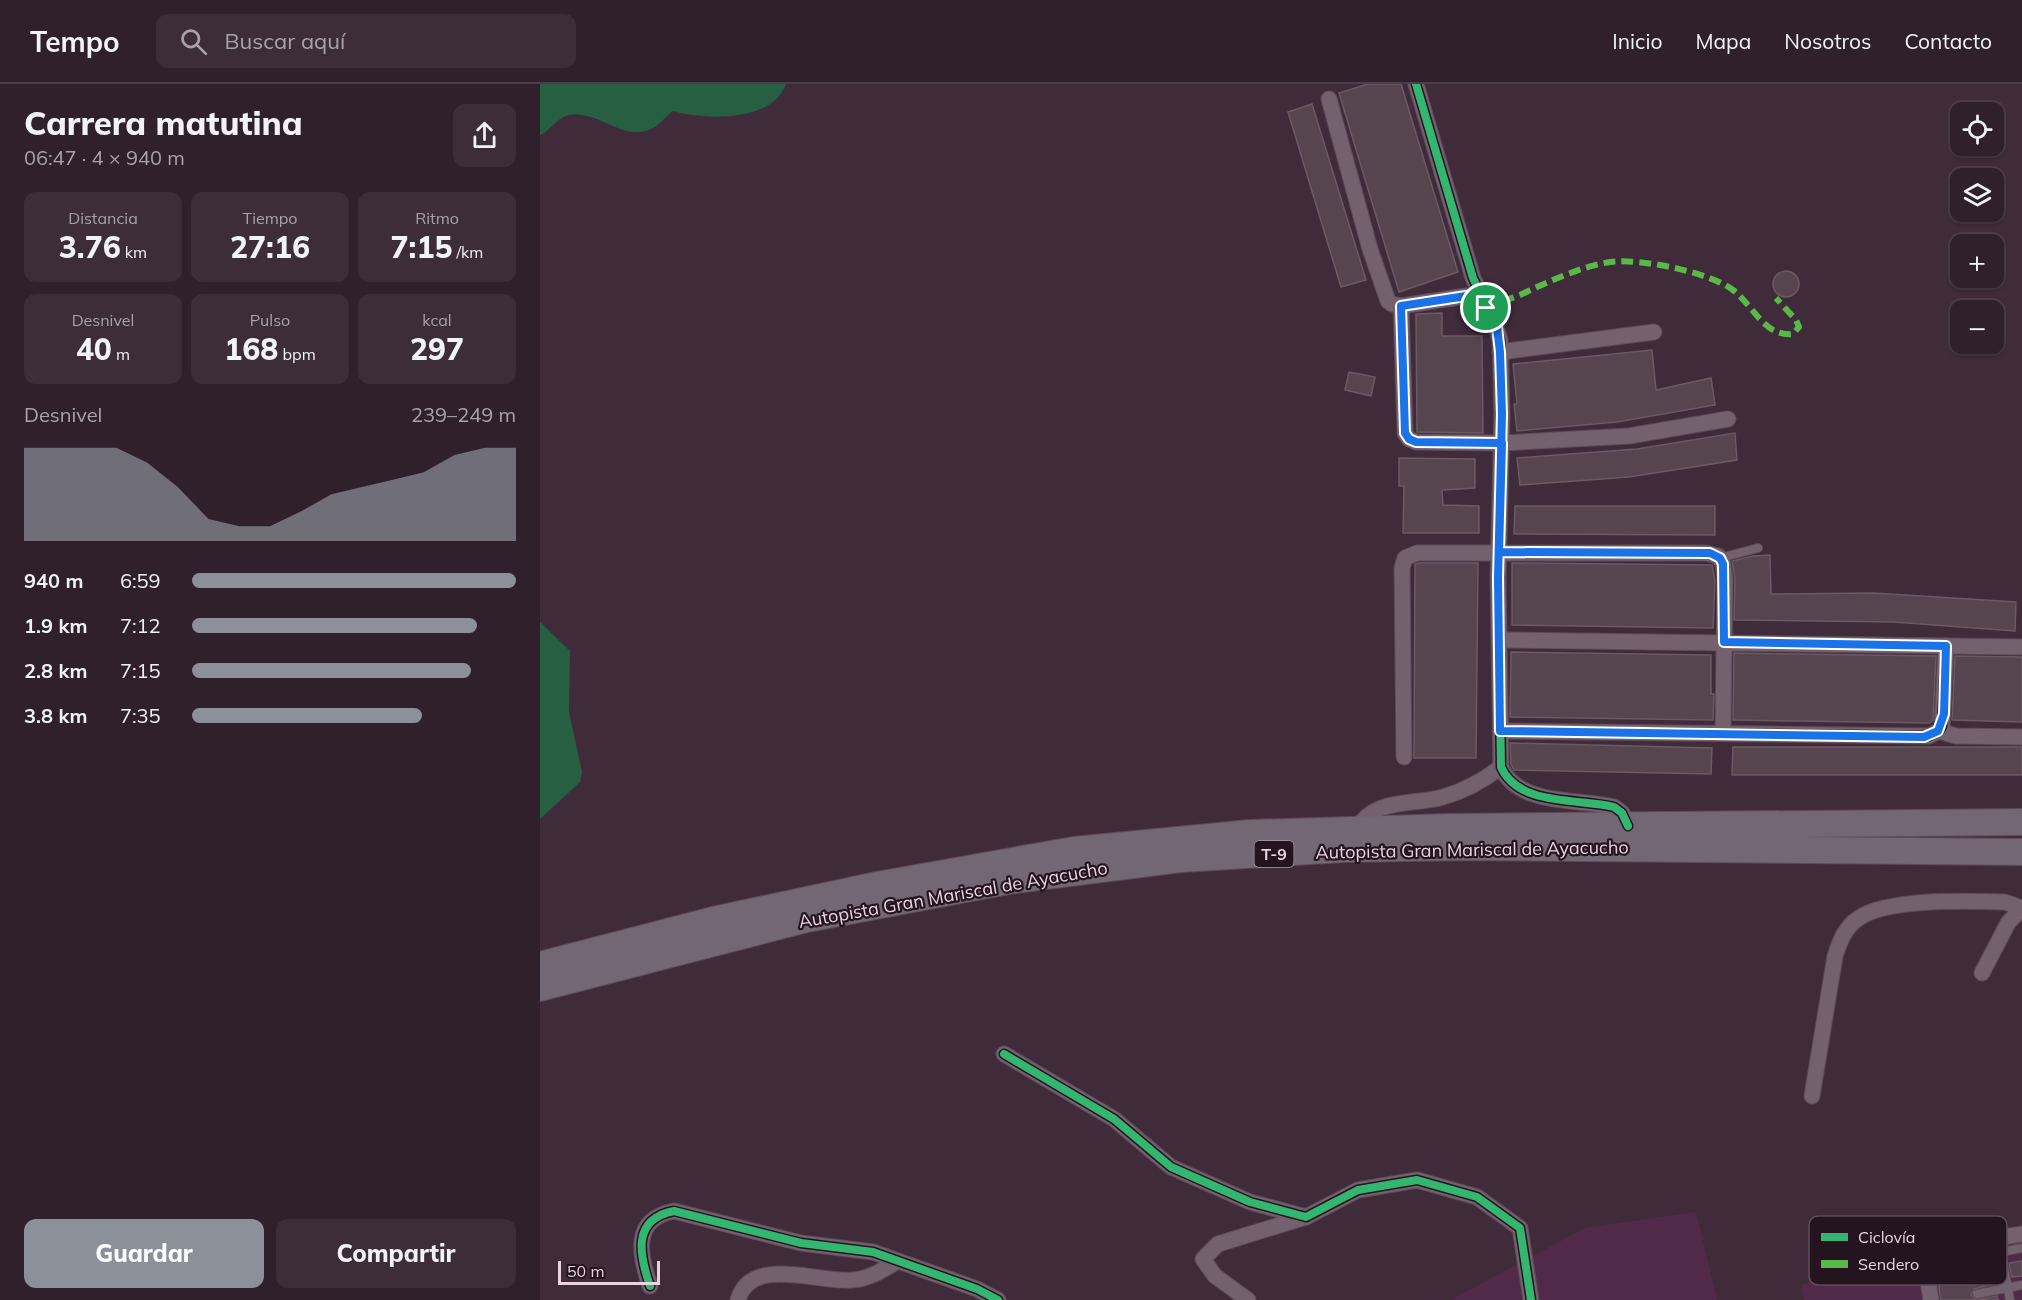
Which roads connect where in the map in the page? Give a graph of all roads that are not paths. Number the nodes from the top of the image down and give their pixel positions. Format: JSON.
{"nodes":[{"id":1,"x":1416,"y":84,"type":"edge"},
{"id":2,"x":1329,"y":99,"type":"dead end"},
{"id":3,"x":1479,"y":294,"type":"junction"},
{"id":4,"x":1401,"y":306,"type":"junction"},
{"id":5,"x":1654,"y":332,"type":"dead end"},
{"id":6,"x":1500,"y":352,"type":"junction"},
{"id":7,"x":1728,"y":419,"type":"dead end"},
{"id":8,"x":1502,"y":443,"type":"junction"},
{"id":9,"x":1758,"y":548,"type":"dead end"},
{"id":10,"x":1499,"y":552,"type":"junction"},
{"id":11,"x":1720,"y":558,"type":"junction"},
{"id":12,"x":1499,"y":640,"type":"junction"},
{"id":13,"x":1724,"y":642,"type":"junction"},
{"id":14,"x":1946,"y":646,"type":"junction"},
{"id":15,"x":2022,"y":647,"type":"edge"},
{"id":16,"x":1500,"y":731,"type":"junction"},
{"id":17,"x":1938,"y":731,"type":"junction"},
{"id":18,"x":1723,"y":732,"type":"junction"},
{"id":19,"x":2022,"y":737,"type":"edge"},
{"id":20,"x":1404,"y":757,"type":"dead end"},
{"id":21,"x":1501,"y":767,"type":"junction"},
{"id":22,"x":2022,"y":822,"type":"edge"},
{"id":23,"x":1628,"y":826,"type":"junction"},
{"id":24,"x":1356,"y":830,"type":"junction"},
{"id":25,"x":2022,"y":852,"type":"edge"},
{"id":26,"x":2022,"y":908,"type":"edge"},
{"id":27,"x":547,"y":963,"type":"edge"},
{"id":28,"x":1982,"y":973,"type":"dead end"},
{"id":29,"x":540,"y":988,"type":"edge"},
{"id":30,"x":1004,"y":1054,"type":"dead end"},
{"id":31,"x":1812,"y":1096,"type":"dead end"},
{"id":32,"x":1306,"y":1218,"type":"junction"},
{"id":33,"x":2022,"y":1234,"type":"edge"},
{"id":34,"x":2007,"y":1237,"type":"edge"},
{"id":35,"x":2022,"y":1248,"type":"edge"},
{"id":36,"x":2007,"y":1251,"type":"edge"},
{"id":37,"x":896,"y":1262,"type":"junction"},
{"id":38,"x":1929,"y":1285,"type":"edge"},
{"id":39,"x":2022,"y":1285,"type":"edge"},
{"id":40,"x":650,"y":1286,"type":"dead end"},
{"id":41,"x":2007,"y":1287,"type":"junction"},
{"id":42,"x":1977,"y":1294,"type":"dead end"},
{"id":43,"x":738,"y":1300,"type":"edge"},
{"id":44,"x":998,"y":1300,"type":"edge"},
{"id":45,"x":1248,"y":1300,"type":"edge"},
{"id":46,"x":1531,"y":1300,"type":"edge"},
{"id":47,"x":1931,"y":1300,"type":"edge"},
{"id":48,"x":2010,"y":1300,"type":"edge"}],
"edges":[{"from":1,"to":3,"type":"street"},
{"from":2,"to":4,"type":"street"},
{"from":3,"to":4,"type":"street"},
{"from":3,"to":6,"type":"street"},
{"from":4,"to":8,"type":"street"},
{"from":5,"to":6,"type":"street"},
{"from":6,"to":8,"type":"street"},
{"from":7,"to":8,"type":"street"},
{"from":8,"to":10,"type":"street"},
{"from":9,"to":11,"type":"lane"},
{"from":10,"to":11,"type":"street"},
{"from":10,"to":12,"type":"street"},
{"from":10,"to":20,"type":"street"},
{"from":11,"to":13,"type":"street"},
{"from":12,"to":13,"type":"street"},
{"from":12,"to":16,"type":"street"},
{"from":13,"to":14,"type":"street"},
{"from":13,"to":18,"type":"street"},
{"from":14,"to":15,"type":"street"},
{"from":14,"to":17,"type":"street"},
{"from":16,"to":18,"type":"street"},
{"from":16,"to":21,"type":"street"},
{"from":17,"to":18,"type":"street"},
{"from":17,"to":19,"type":"street"},
{"from":21,"to":23,"type":"street"},
{"from":21,"to":24,"type":"street"},
{"from":22,"to":23,"type":"highway","name":"Autopista Gran Mariscal de Ayacucho","number":"T-9"},
{"from":23,"to":24,"type":"highway","name":"Autopista Gran Mariscal de Ayacucho","number":"T-9"},
{"from":24,"to":27,"type":"highway","name":"Autopista Gran Mariscal de Ayacucho","number":"T-9"},
{"from":25,"to":29,"type":"highway","name":"Autopista Gran Mariscal de Ayacucho","number":"T-9"},
{"from":26,"to":28,"type":"street"},
{"from":26,"to":31,"type":"street"},
{"from":30,"to":32,"type":"street"},
{"from":32,"to":45,"type":"street"},
{"from":32,"to":46,"type":"street"},
{"from":33,"to":34,"type":"street"},
{"from":35,"to":36,"type":"lane"},
{"from":37,"to":40,"type":"street"},
{"from":37,"to":43,"type":"street"},
{"from":37,"to":44,"type":"street"},
{"from":38,"to":47,"type":"street"},
{"from":39,"to":41,"type":"lane"},
{"from":41,"to":42,"type":"lane"},
{"from":41,"to":48,"type":"lane"}]}
